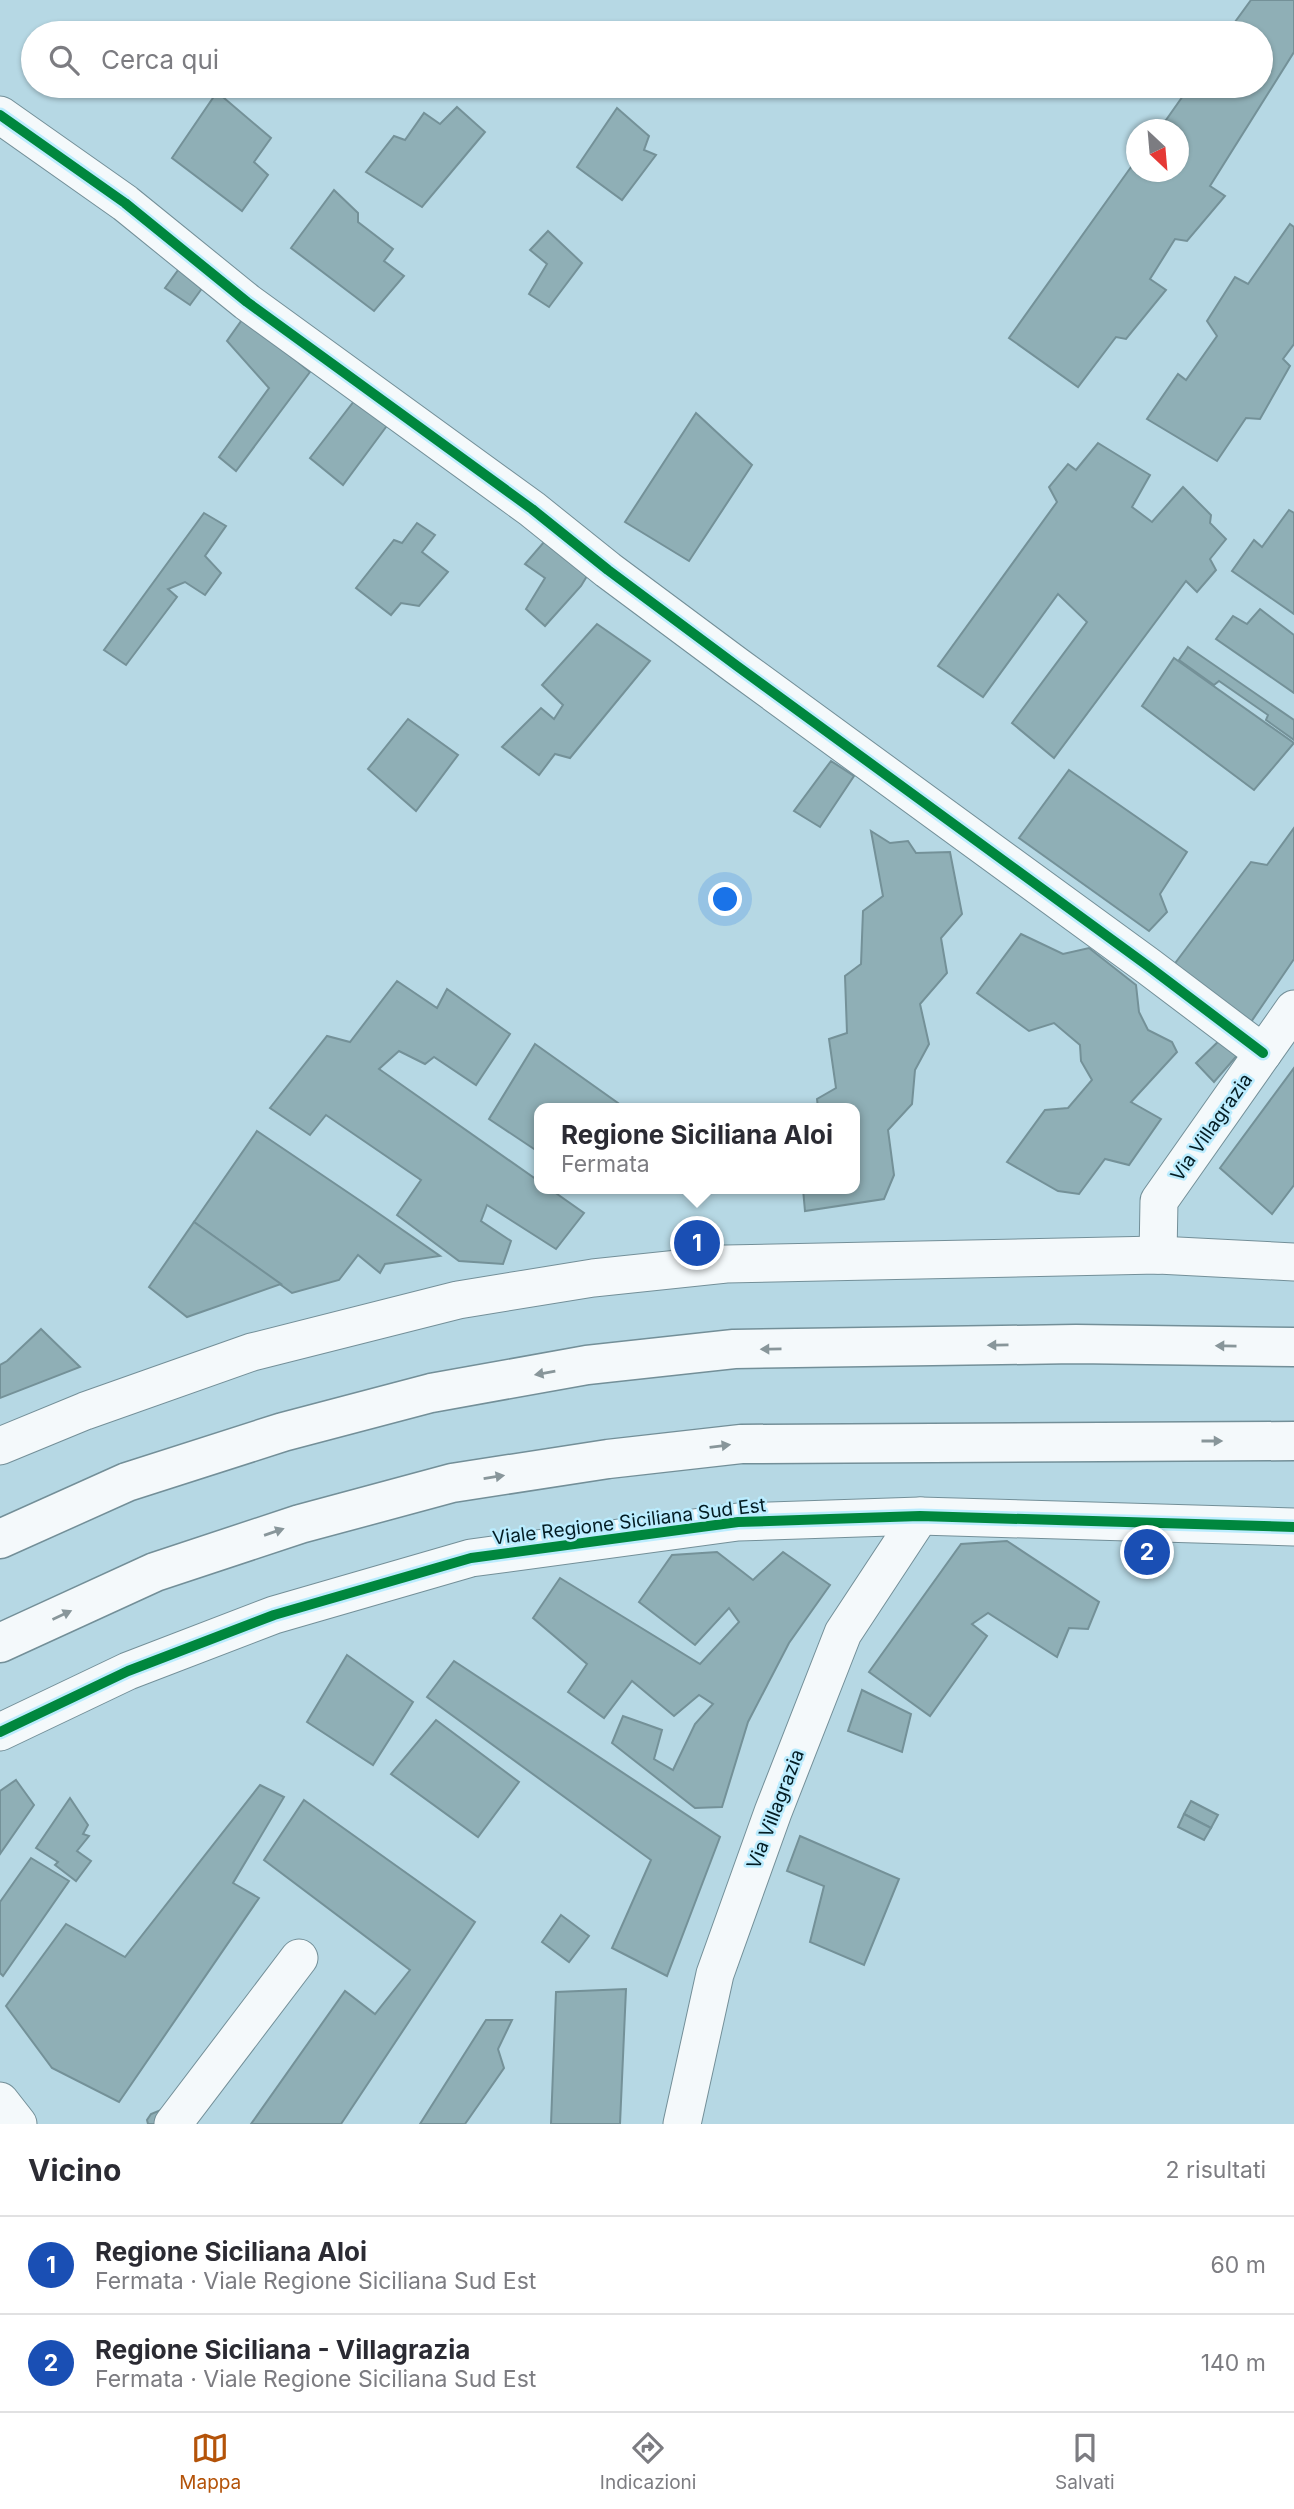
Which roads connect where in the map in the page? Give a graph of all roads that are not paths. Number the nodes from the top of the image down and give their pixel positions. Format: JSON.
{"nodes":[{"id":1,"x":0,"y":115,"type":"edge"},
{"id":2,"x":1294,"y":1009,"type":"edge"},
{"id":3,"x":1263,"y":1053,"type":"junction"},
{"id":4,"x":1158,"y":1255,"type":"junction"},
{"id":5,"x":1294,"y":1262,"type":"edge"},
{"id":6,"x":1294,"y":1347,"type":"edge"},
{"id":7,"x":1294,"y":1441,"type":"edge"},
{"id":8,"x":0,"y":1446,"type":"edge"},
{"id":9,"x":920,"y":1516,"type":"junction"},
{"id":10,"x":1294,"y":1527,"type":"edge"},
{"id":11,"x":0,"y":1539,"type":"edge"},
{"id":12,"x":0,"y":1643,"type":"edge"},
{"id":13,"x":0,"y":1732,"type":"edge"},
{"id":14,"x":299,"y":1958,"type":"dead end"},
{"id":15,"x":0,"y":2101,"type":"edge"},
{"id":16,"x":18,"y":2124,"type":"edge"},
{"id":17,"x":173,"y":2124,"type":"edge"},
{"id":18,"x":682,"y":2124,"type":"edge"}],
"edges":[{"from":1,"to":3,"type":"street"},
{"from":2,"to":3,"type":"street","name":"Via Villagrazia"},
{"from":3,"to":4,"type":"street","name":"Via Villagrazia"},
{"from":4,"to":5,"type":"street"},
{"from":4,"to":8,"type":"street"},
{"from":6,"to":11,"type":"main road","one_way":true},
{"from":12,"to":7,"type":"main road","one_way":true},
{"from":9,"to":10,"type":"street","name":"Viale Regione Siciliana Sud Est"},
{"from":9,"to":13,"type":"street","name":"Viale Regione Siciliana Sud Est"},
{"from":9,"to":18,"type":"street","name":"Via Villagrazia"},
{"from":14,"to":17,"type":"street"},
{"from":15,"to":16,"type":"street"}]}
